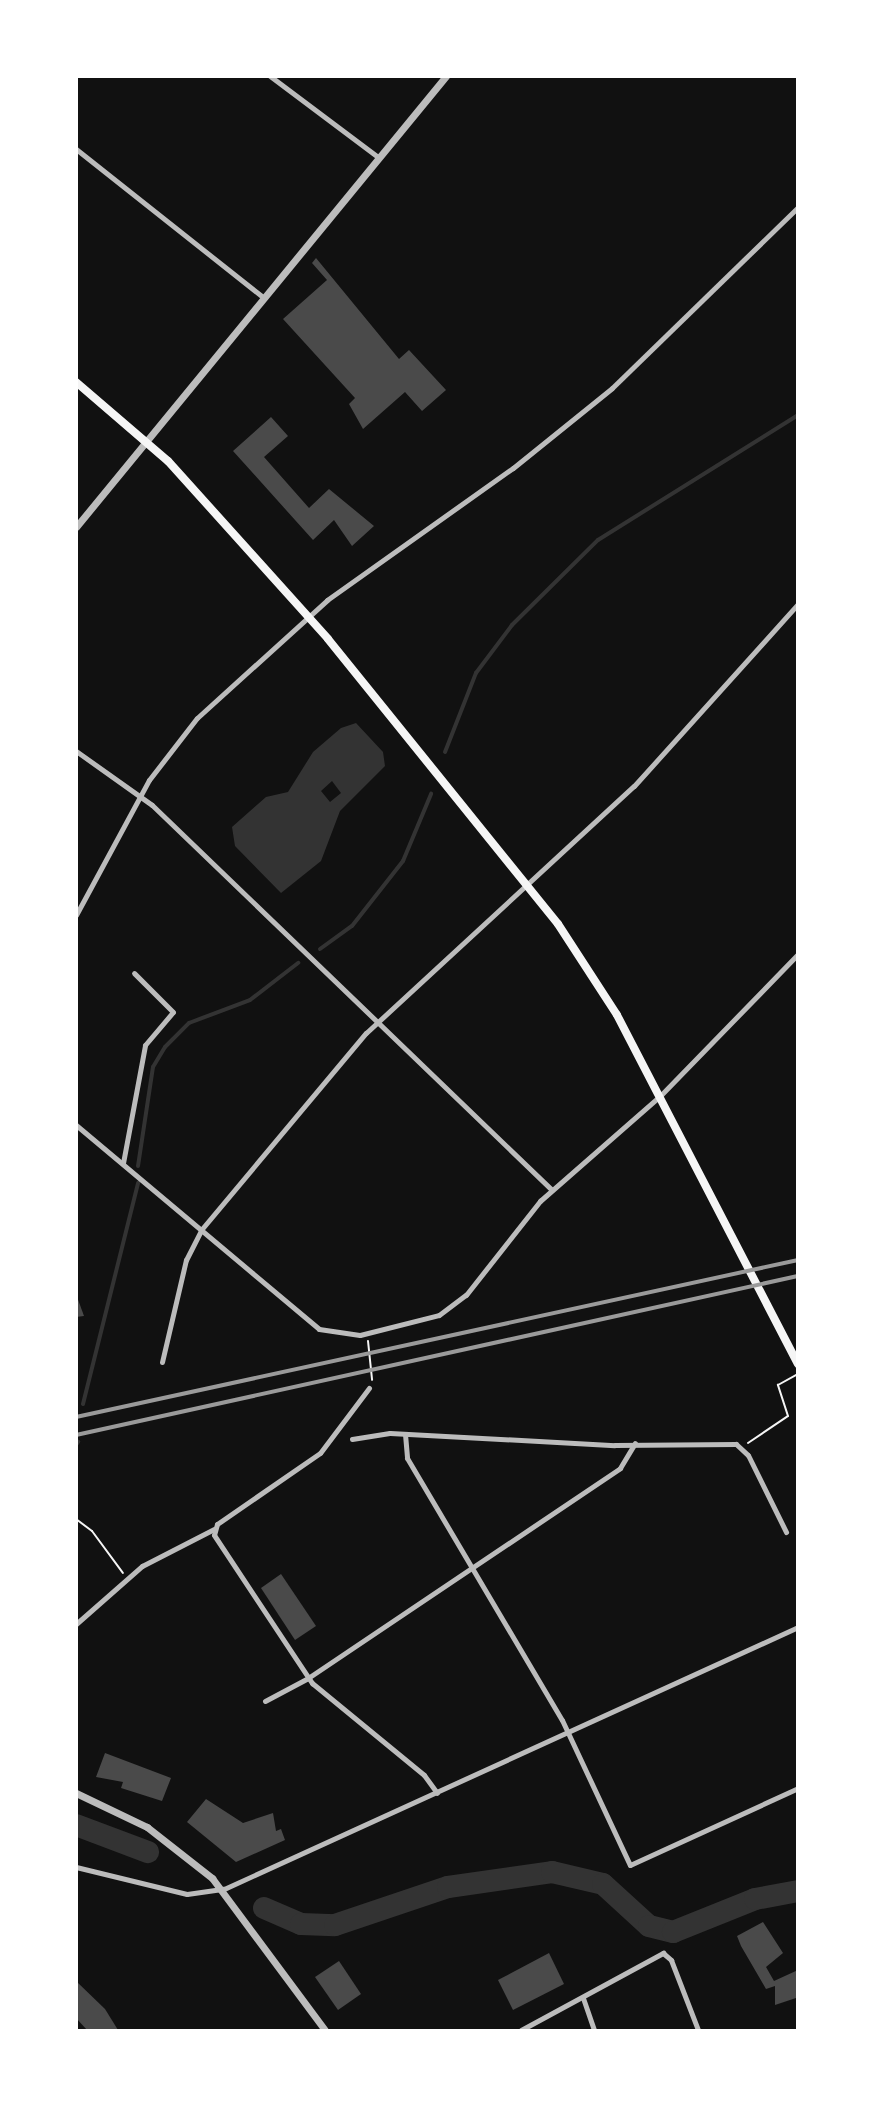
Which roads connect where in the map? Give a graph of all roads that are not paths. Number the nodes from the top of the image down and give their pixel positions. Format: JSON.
{"nodes":[{"id":1,"x":270,"y":76,"type":"edge"},
{"id":2,"x":446,"y":76,"type":"edge"},
{"id":3,"x":76,"y":149,"type":"edge"},
{"id":4,"x":378,"y":157,"type":"junction"},
{"id":5,"x":798,"y":207,"type":"edge"},
{"id":6,"x":263,"y":297,"type":"junction"},
{"id":7,"x":76,"y":382,"type":"edge"},
{"id":8,"x":146,"y":439,"type":"junction"},
{"id":9,"x":76,"y":527,"type":"edge"},
{"id":10,"x":798,"y":604,"type":"edge"},
{"id":11,"x":309,"y":617,"type":"junction"},
{"id":12,"x":76,"y":751,"type":"edge"},
{"id":13,"x":140,"y":798,"type":"junction"},
{"id":14,"x":526,"y":882,"type":"junction"},
{"id":15,"x":76,"y":915,"type":"edge"},
{"id":16,"x":798,"y":954,"type":"edge"},
{"id":17,"x":134,"y":973,"type":"dead end"},
{"id":18,"x":378,"y":1023,"type":"junction"},
{"id":19,"x":659,"y":1097,"type":"junction"},
{"id":20,"x":76,"y":1125,"type":"edge"},
{"id":21,"x":123,"y":1163,"type":"junction"},
{"id":22,"x":552,"y":1190,"type":"junction"},
{"id":23,"x":201,"y":1230,"type":"junction"},
{"id":24,"x":162,"y":1362,"type":"dead end"},
{"id":25,"x":798,"y":1364,"type":"edge"},
{"id":26,"x":369,"y":1388,"type":"road end"},
{"id":27,"x":405,"y":1434,"type":"junction"},
{"id":28,"x":352,"y":1439,"type":"dead end"},
{"id":29,"x":635,"y":1443,"type":"junction"},
{"id":30,"x":214,"y":1529,"type":"junction"},
{"id":31,"x":786,"y":1532,"type":"dead end"},
{"id":32,"x":472,"y":1566,"type":"junction"},
{"id":33,"x":76,"y":1624,"type":"edge"},
{"id":34,"x":798,"y":1627,"type":"edge"},
{"id":35,"x":308,"y":1678,"type":"junction"},
{"id":36,"x":265,"y":1701,"type":"dead end"},
{"id":37,"x":569,"y":1733,"type":"junction"},
{"id":38,"x":798,"y":1788,"type":"edge"},
{"id":39,"x":76,"y":1792,"type":"edge"},
{"id":40,"x":437,"y":1793,"type":"junction"},
{"id":41,"x":76,"y":1867,"type":"edge"},
{"id":42,"x":224,"y":1889,"type":"junction"},
{"id":43,"x":583,"y":1998,"type":"junction"},
{"id":44,"x":325,"y":2031,"type":"edge"},
{"id":45,"x":521,"y":2031,"type":"edge"},
{"id":46,"x":594,"y":2031,"type":"edge"},
{"id":47,"x":698,"y":2031,"type":"edge"}],
"edges":[{"from":1,"to":4,"type":"street"},
{"from":2,"to":4,"type":"street"},
{"from":3,"to":6,"type":"street"},
{"from":4,"to":6,"type":"street"},
{"from":5,"to":11,"type":"street"},
{"from":6,"to":8,"type":"street"},
{"from":7,"to":8,"type":"main road"},
{"from":8,"to":9,"type":"street"},
{"from":8,"to":11,"type":"main road"},
{"from":10,"to":14,"type":"street"},
{"from":11,"to":13,"type":"street"},
{"from":11,"to":14,"type":"main road"},
{"from":12,"to":13,"type":"street"},
{"from":13,"to":15,"type":"street"},
{"from":13,"to":18,"type":"street"},
{"from":14,"to":18,"type":"street"},
{"from":14,"to":19,"type":"main road"},
{"from":16,"to":19,"type":"street"},
{"from":17,"to":21,"type":"street"},
{"from":18,"to":22,"type":"street"},
{"from":18,"to":23,"type":"street"},
{"from":19,"to":22,"type":"street"},
{"from":19,"to":25,"type":"main road"},
{"from":20,"to":21,"type":"street"},
{"from":21,"to":23,"type":"street"},
{"from":22,"to":23,"type":"street"},
{"from":23,"to":24,"type":"street"},
{"from":26,"to":30,"type":"street"},
{"from":27,"to":28,"type":"street"},
{"from":27,"to":29,"type":"street"},
{"from":27,"to":32,"type":"street"},
{"from":29,"to":31,"type":"street"},
{"from":29,"to":32,"type":"street"},
{"from":30,"to":33,"type":"street"},
{"from":30,"to":35,"type":"street"},
{"from":32,"to":35,"type":"street"},
{"from":32,"to":37,"type":"street"},
{"from":34,"to":37,"type":"street"},
{"from":35,"to":36,"type":"street"},
{"from":35,"to":40,"type":"street"},
{"from":37,"to":38,"type":"street"},
{"from":37,"to":40,"type":"street"},
{"from":39,"to":42,"type":"street"},
{"from":40,"to":42,"type":"street"},
{"from":41,"to":42,"type":"street"},
{"from":42,"to":44,"type":"street"},
{"from":43,"to":45,"type":"street"},
{"from":43,"to":46,"type":"street"},
{"from":43,"to":47,"type":"street"}]}
